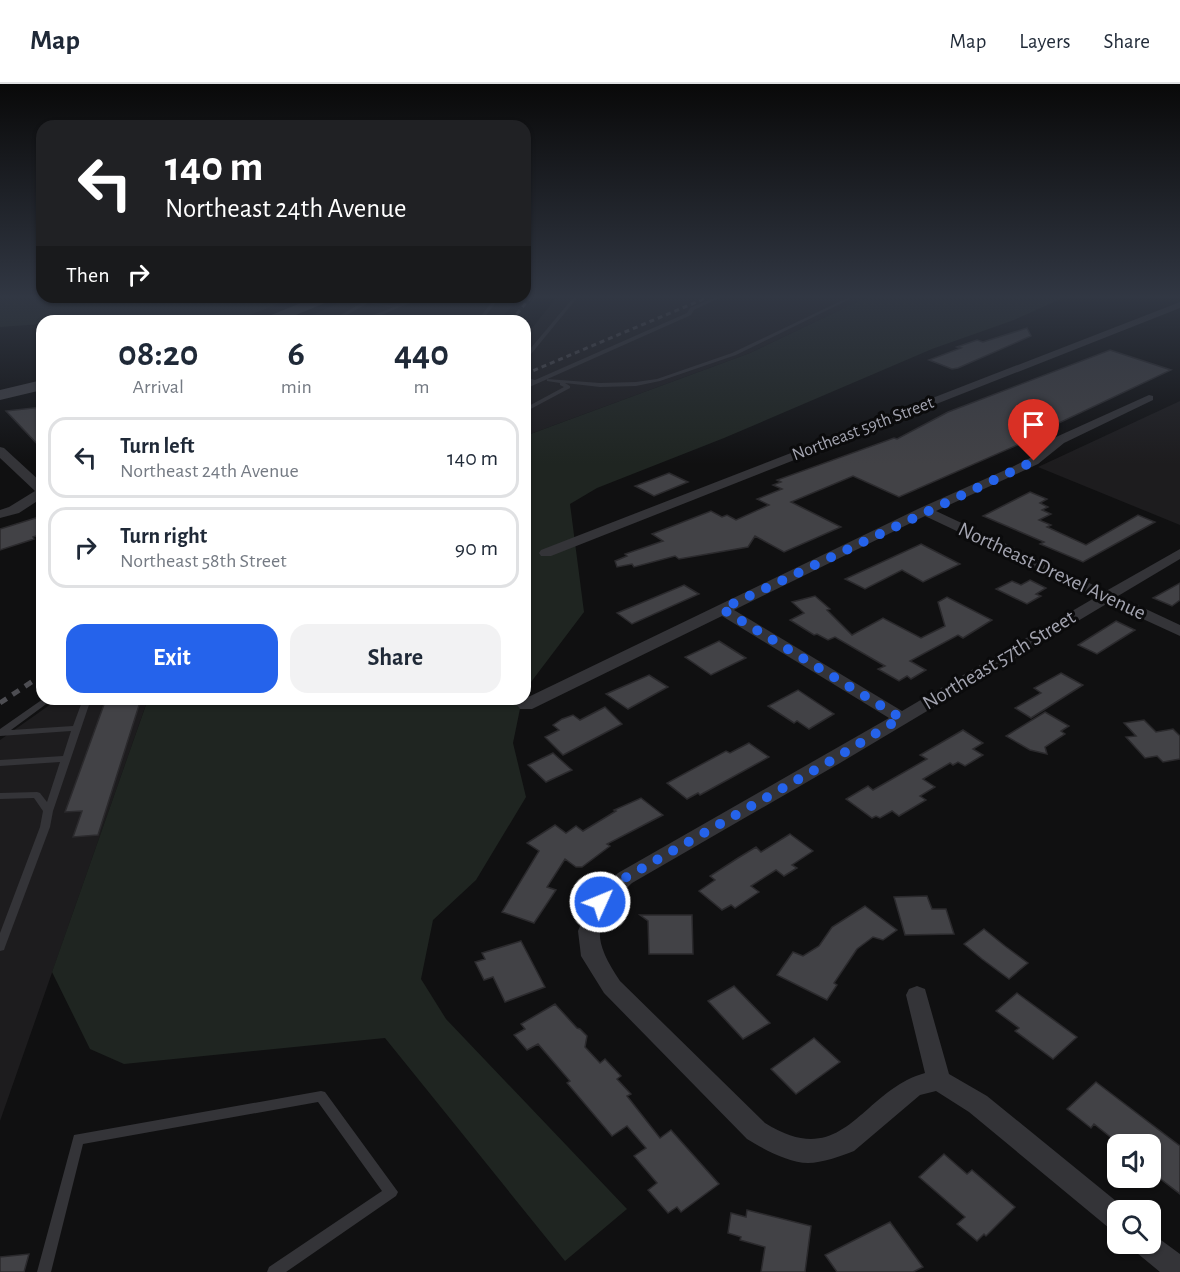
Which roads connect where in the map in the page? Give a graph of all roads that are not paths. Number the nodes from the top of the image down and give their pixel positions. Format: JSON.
{"nodes":[{"id":1,"x":600,"y":353,"type":"edge"},
{"id":2,"x":735,"y":353,"type":"edge"},
{"id":3,"x":1054,"y":353,"type":"edge"},
{"id":4,"x":549,"y":380,"type":"junction"},
{"id":5,"x":531,"y":381,"type":"edge"},
{"id":6,"x":535,"y":382,"type":"junction"},
{"id":7,"x":531,"y":384,"type":"edge"},
{"id":8,"x":36,"y":386,"type":"edge"},
{"id":9,"x":0,"y":395,"type":"edge"},
{"id":10,"x":1149,"y":398,"type":"dead end"},
{"id":11,"x":531,"y":407,"type":"edge"},
{"id":12,"x":0,"y":451,"type":"edge"},
{"id":13,"x":36,"y":485,"type":"edge"},
{"id":14,"x":36,"y":495,"type":"edge"},
{"id":15,"x":925,"y":511,"type":"junction"},
{"id":16,"x":0,"y":514,"type":"edge"},
{"id":17,"x":546,"y":553,"type":"dead end"},
{"id":18,"x":1180,"y":553,"type":"edge"},
{"id":19,"x":1106,"y":596,"type":"junction"},
{"id":20,"x":722,"y":609,"type":"junction"},
{"id":21,"x":1180,"y":632,"type":"edge"},
{"id":22,"x":531,"y":703,"type":"edge"},
{"id":23,"x":40,"y":705,"type":"edge"},
{"id":24,"x":85,"y":705,"type":"edge"},
{"id":25,"x":901,"y":718,"type":"junction"},
{"id":26,"x":77,"y":728,"type":"junction"},
{"id":27,"x":0,"y":733,"type":"edge"},
{"id":28,"x":67,"y":759,"type":"junction"},
{"id":29,"x":0,"y":763,"type":"edge"},
{"id":30,"x":0,"y":796,"type":"edge"},
{"id":31,"x":48,"y":811,"type":"junction"},
{"id":32,"x":0,"y":947,"type":"edge"},
{"id":33,"x":917,"y":995,"type":"dead end"},
{"id":34,"x":939,"y":1080,"type":"junction"},
{"id":35,"x":1107,"y":1210,"type":"edge"},
{"id":36,"x":1159,"y":1254,"type":"edge"},
{"id":37,"x":1180,"y":1271,"type":"edge"},
{"id":38,"x":44,"y":1272,"type":"edge"},
{"id":39,"x":274,"y":1272,"type":"edge"}],
"edges":[{"from":1,"to":6,"type":"lane"},
{"from":2,"to":4,"type":"lane"},
{"from":3,"to":17,"type":"street","name":"Northeast 59th Street"},
{"from":4,"to":6,"type":"lane"},
{"from":4,"to":11,"type":"lane"},
{"from":5,"to":6,"type":"lane"},
{"from":6,"to":7,"type":"lane"},
{"from":8,"to":9,"type":"main road"},
{"from":10,"to":15,"type":"street"},
{"from":12,"to":13,"type":"street"},
{"from":14,"to":16,"type":"street"},
{"from":15,"to":19,"type":"street","name":"Northeast Drexel Avenue"},
{"from":15,"to":20,"type":"street"},
{"from":18,"to":19,"type":"street","name":"Northeast 57th Street"},
{"from":19,"to":21,"type":"street","name":"Northeast Drexel Avenue"},
{"from":19,"to":25,"type":"street","name":"Northeast 57th Street"},
{"from":20,"to":22,"type":"street"},
{"from":20,"to":25,"type":"street"},
{"from":23,"to":27,"type":"lane"},
{"from":24,"to":26,"type":"lane"},
{"from":25,"to":34,"type":"street","name":"Northeast 57th Street"},
{"from":26,"to":27,"type":"lane"},
{"from":26,"to":28,"type":"lane"},
{"from":28,"to":29,"type":"lane"},
{"from":28,"to":31,"type":"lane"},
{"from":30,"to":31,"type":"lane"},
{"from":31,"to":32,"type":"lane"},
{"from":33,"to":34,"type":"street"},
{"from":34,"to":35,"type":"street"},
{"from":36,"to":37,"type":"street"},
{"from":38,"to":39,"type":"lane"}]}
